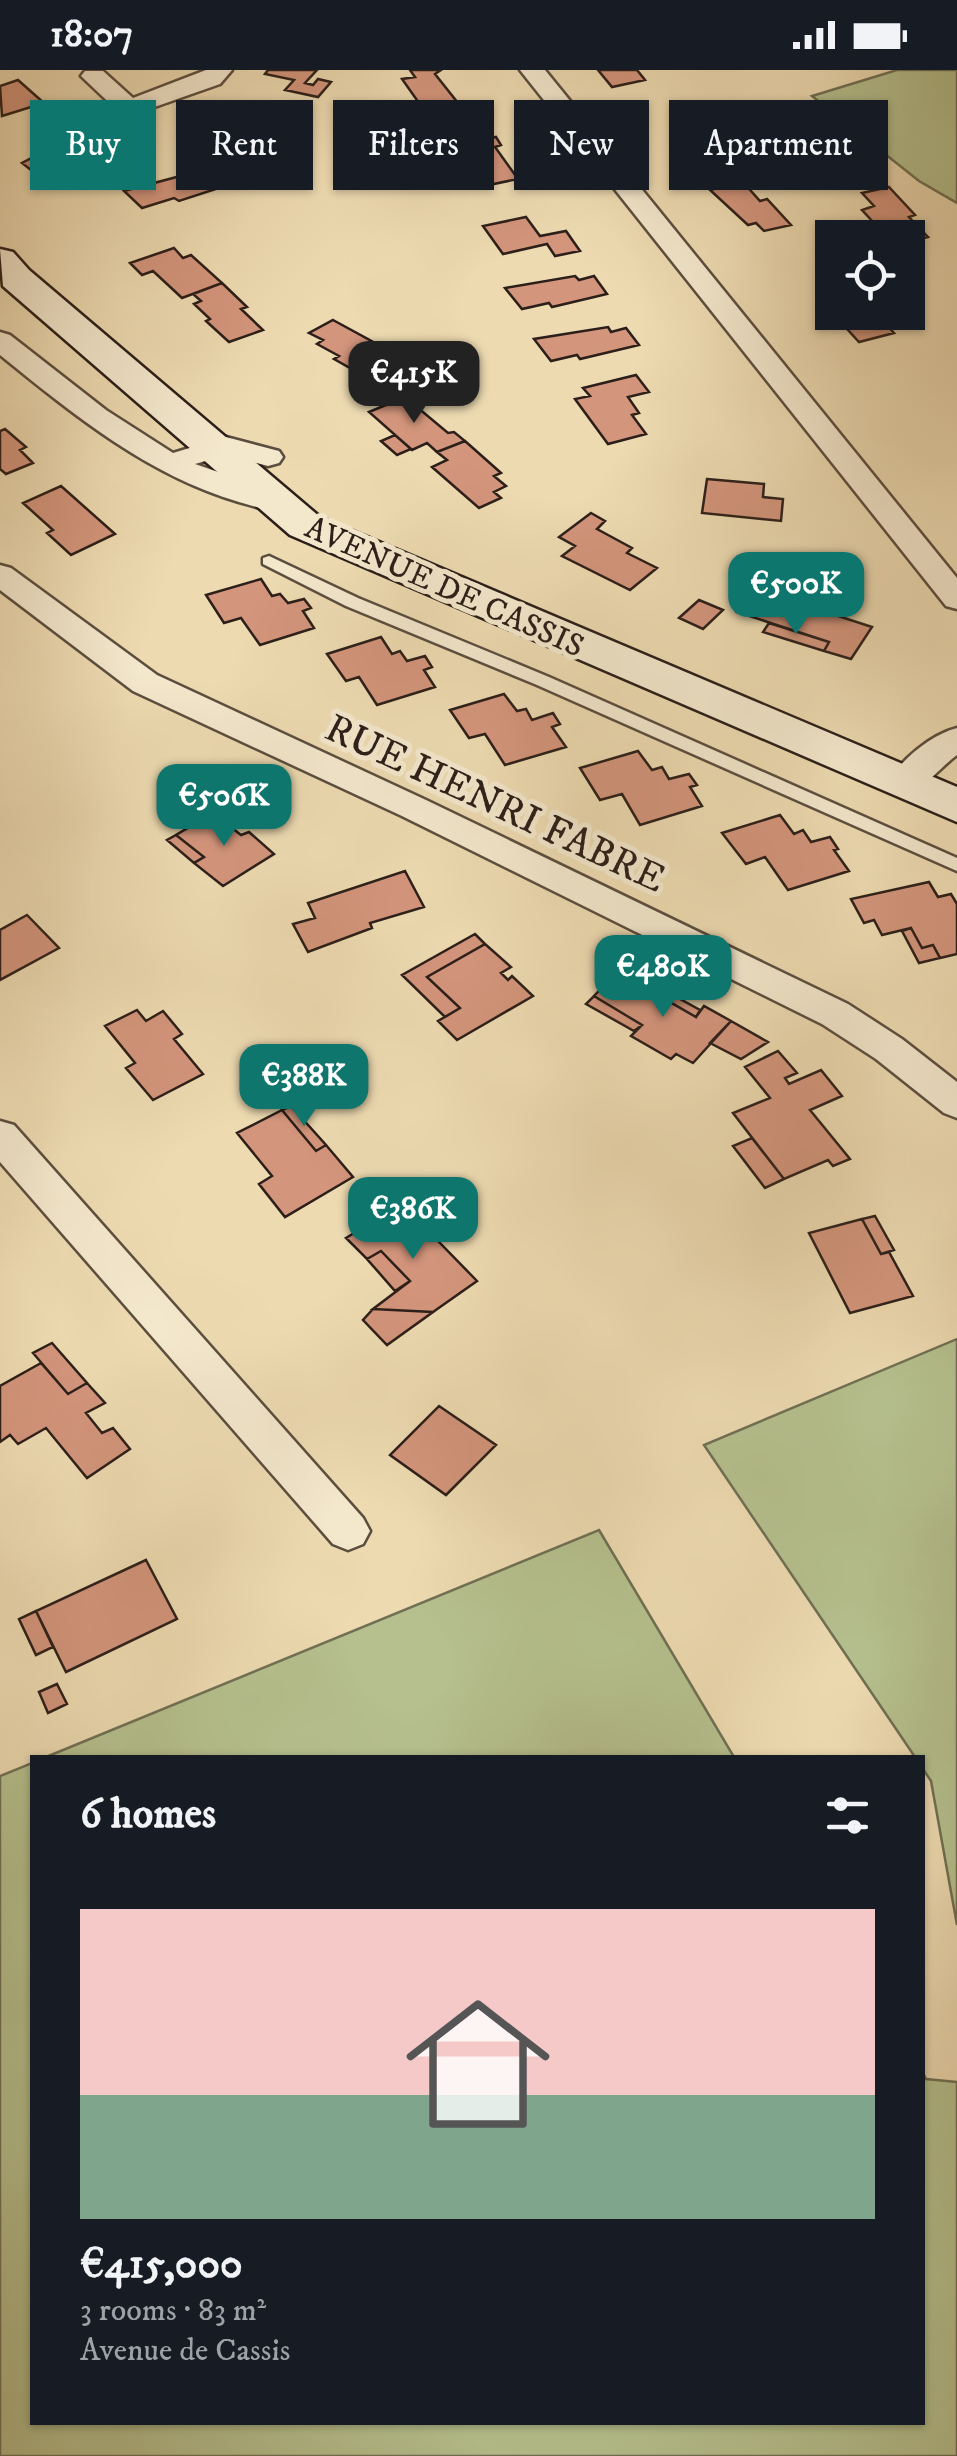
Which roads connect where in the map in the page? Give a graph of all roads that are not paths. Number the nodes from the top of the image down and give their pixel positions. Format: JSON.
{"nodes":[{"id":1,"x":220,"y":70,"type":"edge"},
{"id":2,"x":532,"y":70,"type":"edge"},
{"id":3,"x":94,"y":76,"type":"dead end"},
{"id":4,"x":0,"y":238,"type":"edge"},
{"id":5,"x":0,"y":260,"type":"edge"},
{"id":6,"x":0,"y":341,"type":"edge"},
{"id":7,"x":211,"y":448,"type":"junction"},
{"id":8,"x":155,"y":456,"type":"junction"},
{"id":9,"x":268,"y":457,"type":"junction"},
{"id":10,"x":274,"y":502,"type":"junction"},
{"id":11,"x":269,"y":560,"type":"dead end"},
{"id":12,"x":0,"y":575,"type":"edge"},
{"id":13,"x":954,"y":591,"type":"edge"},
{"id":14,"x":935,"y":765,"type":"edge"},
{"id":15,"x":957,"y":806,"type":"edge"},
{"id":16,"x":957,"y":865,"type":"edge"},
{"id":17,"x":957,"y":1103,"type":"edge"},
{"id":18,"x":0,"y":1136,"type":"edge"},
{"id":19,"x":348,"y":1531,"type":"dead end"}],
"edges":[{"from":1,"to":3,"type":"street"},
{"from":2,"to":13,"type":"street"},
{"from":4,"to":9,"type":"main road","name":"AVENUE DE CASSIS"},
{"from":5,"to":7,"type":"main road","name":"AVENUE DE CASSIS"},
{"from":6,"to":8,"type":"street"},
{"from":7,"to":8,"type":"street"},
{"from":7,"to":9,"type":"street"},
{"from":7,"to":10,"type":"main road","name":"AVENUE DE CASSIS"},
{"from":8,"to":10,"type":"street"},
{"from":9,"to":14,"type":"main road","name":"AVENUE DE CASSIS"},
{"from":10,"to":14,"type":"main road","name":"AVENUE DE CASSIS"},
{"from":11,"to":16,"type":"lane"},
{"from":12,"to":17,"type":"street","name":"RUE HENRI FABRE"},
{"from":14,"to":15,"type":"main road","name":"AVENUE DE CASSIS"},
{"from":18,"to":19,"type":"street"}]}
